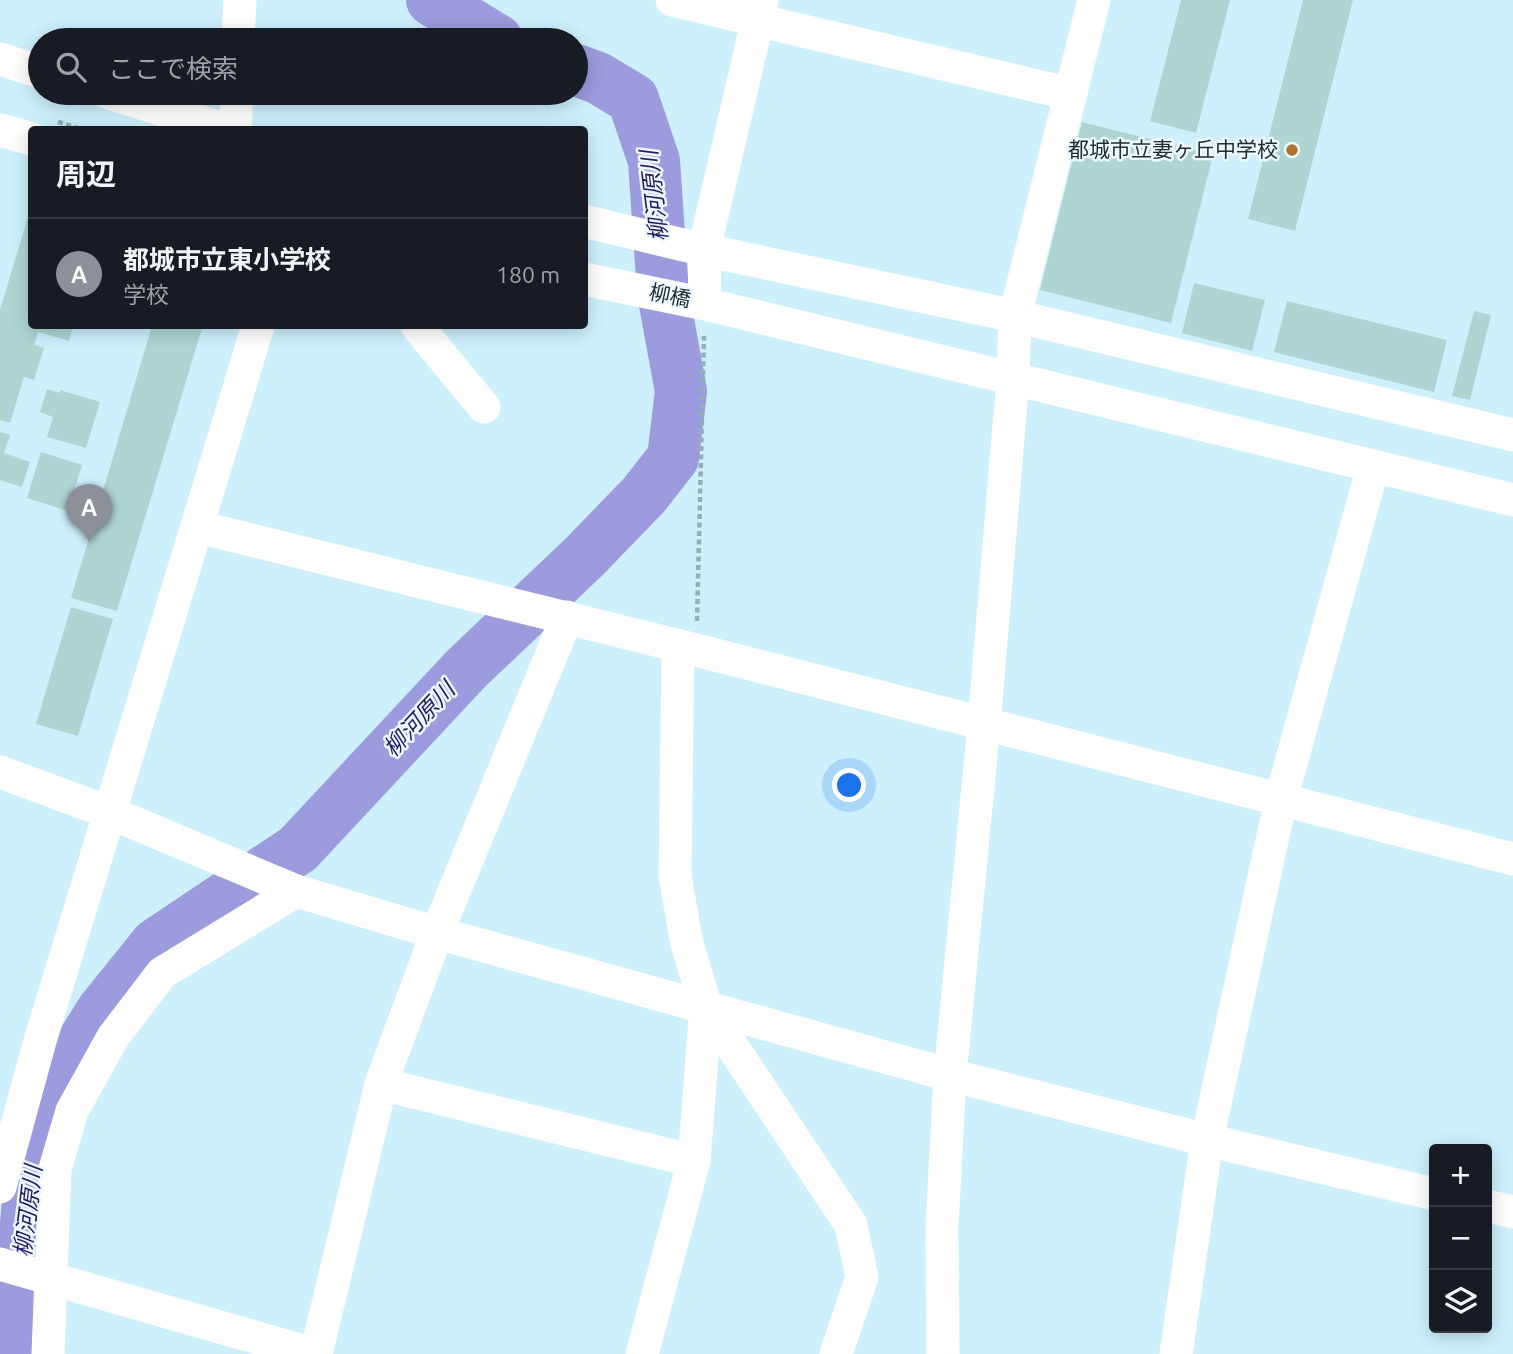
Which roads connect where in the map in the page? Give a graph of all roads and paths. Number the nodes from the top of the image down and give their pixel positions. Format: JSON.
{"nodes":[{"id":1,"x":240,"y":0,"type":"edge"},
{"id":2,"x":672,"y":0,"type":"edge"},
{"id":3,"x":1094,"y":0,"type":"edge"},
{"id":4,"x":760,"y":10,"type":"edge"},
{"id":5,"x":239,"y":28,"type":"edge"},
{"id":6,"x":0,"y":59,"type":"edge"},
{"id":7,"x":28,"y":68,"type":"edge"},
{"id":8,"x":1071,"y":94,"type":"junction"},
{"id":9,"x":147,"y":105,"type":"edge"},
{"id":10,"x":236,"y":105,"type":"edge"},
{"id":11,"x":214,"y":126,"type":"edge"},
{"id":12,"x":235,"y":126,"type":"edge"},
{"id":13,"x":0,"y":130,"type":"edge"},
{"id":14,"x":28,"y":138,"type":"edge"},
{"id":15,"x":588,"y":222,"type":"edge"},
{"id":16,"x":703,"y":249,"type":"junction"},
{"id":17,"x":588,"y":279,"type":"edge"},
{"id":18,"x":704,"y":303,"type":"junction"},
{"id":19,"x":1015,"y":316,"type":"junction"},
{"id":20,"x":257,"y":329,"type":"edge"},
{"id":21,"x":419,"y":329,"type":"edge"},
{"id":22,"x":1013,"y":378,"type":"junction"},
{"id":23,"x":484,"y":407,"type":"dead end"},
{"id":24,"x":1513,"y":435,"type":"edge"},
{"id":25,"x":1373,"y":467,"type":"junction"},
{"id":26,"x":1513,"y":500,"type":"edge"},
{"id":27,"x":198,"y":527,"type":"junction"},
{"id":28,"x":567,"y":617,"type":"junction"},
{"id":29,"x":687,"y":648,"type":"junction"},
{"id":30,"x":984,"y":725,"type":"junction"},
{"id":31,"x":0,"y":772,"type":"edge"},
{"id":32,"x":1281,"y":799,"type":"junction"},
{"id":33,"x":111,"y":813,"type":"junction"},
{"id":34,"x":1513,"y":859,"type":"edge"},
{"id":35,"x":292,"y":889,"type":"junction"},
{"id":36,"x":437,"y":933,"type":"junction"},
{"id":37,"x":706,"y":1007,"type":"junction"},
{"id":38,"x":950,"y":1075,"type":"junction"},
{"id":39,"x":381,"y":1084,"type":"junction"},
{"id":40,"x":1207,"y":1140,"type":"junction"},
{"id":41,"x":694,"y":1161,"type":"junction"},
{"id":42,"x":0,"y":1187,"type":"edge"},
{"id":43,"x":1429,"y":1193,"type":"edge"},
{"id":44,"x":1491,"y":1207,"type":"edge"},
{"id":45,"x":1513,"y":1212,"type":"edge"},
{"id":46,"x":1,"y":1264,"type":"edge"},
{"id":47,"x":50,"y":1279,"type":"junction"},
{"id":48,"x":48,"y":1354,"type":"edge"},
{"id":49,"x":315,"y":1354,"type":"edge"},
{"id":50,"x":642,"y":1354,"type":"edge"},
{"id":51,"x":836,"y":1354,"type":"edge"},
{"id":52,"x":943,"y":1354,"type":"edge"},
{"id":53,"x":1176,"y":1354,"type":"edge"}],
"edges":[{"from":1,"to":5,"type":"street"},
{"from":2,"to":4,"type":"street"},
{"from":3,"to":8,"type":"street"},
{"from":4,"to":8,"type":"street"},
{"from":4,"to":16,"type":"street"},
{"from":6,"to":7,"type":"street"},
{"from":8,"to":19,"type":"street"},
{"from":9,"to":11,"type":"street"},
{"from":10,"to":12,"type":"street"},
{"from":13,"to":14,"type":"street"},
{"from":15,"to":16,"type":"street"},
{"from":16,"to":18,"type":"street"},
{"from":16,"to":19,"type":"street"},
{"from":17,"to":18,"type":"street","name":"柳橋"},
{"from":18,"to":22,"type":"street","name":"柳橋"},
{"from":18,"to":29,"type":"path"},
{"from":19,"to":22,"type":"street"},
{"from":19,"to":24,"type":"street"},
{"from":20,"to":27,"type":"street"},
{"from":21,"to":23,"type":"street"},
{"from":22,"to":25,"type":"street","name":"柳橋"},
{"from":22,"to":30,"type":"street"},
{"from":25,"to":26,"type":"street","name":"柳橋"},
{"from":25,"to":32,"type":"street"},
{"from":27,"to":28,"type":"street"},
{"from":27,"to":33,"type":"street"},
{"from":28,"to":29,"type":"street"},
{"from":28,"to":36,"type":"street"},
{"from":29,"to":30,"type":"street"},
{"from":29,"to":37,"type":"street"},
{"from":30,"to":32,"type":"street"},
{"from":30,"to":38,"type":"street"},
{"from":31,"to":33,"type":"street"},
{"from":32,"to":34,"type":"street"},
{"from":32,"to":40,"type":"street"},
{"from":33,"to":35,"type":"street"},
{"from":33,"to":42,"type":"street"},
{"from":35,"to":36,"type":"street"},
{"from":35,"to":47,"type":"street"},
{"from":36,"to":37,"type":"street"},
{"from":36,"to":39,"type":"street"},
{"from":37,"to":38,"type":"street"},
{"from":37,"to":41,"type":"street"},
{"from":37,"to":51,"type":"street"},
{"from":38,"to":40,"type":"street"},
{"from":38,"to":52,"type":"street"},
{"from":39,"to":41,"type":"street"},
{"from":39,"to":49,"type":"street"},
{"from":40,"to":43,"type":"street"},
{"from":40,"to":53,"type":"street"},
{"from":41,"to":50,"type":"street"},
{"from":44,"to":45,"type":"street"},
{"from":46,"to":47,"type":"street"},
{"from":47,"to":48,"type":"street"},
{"from":47,"to":49,"type":"street"}]}
